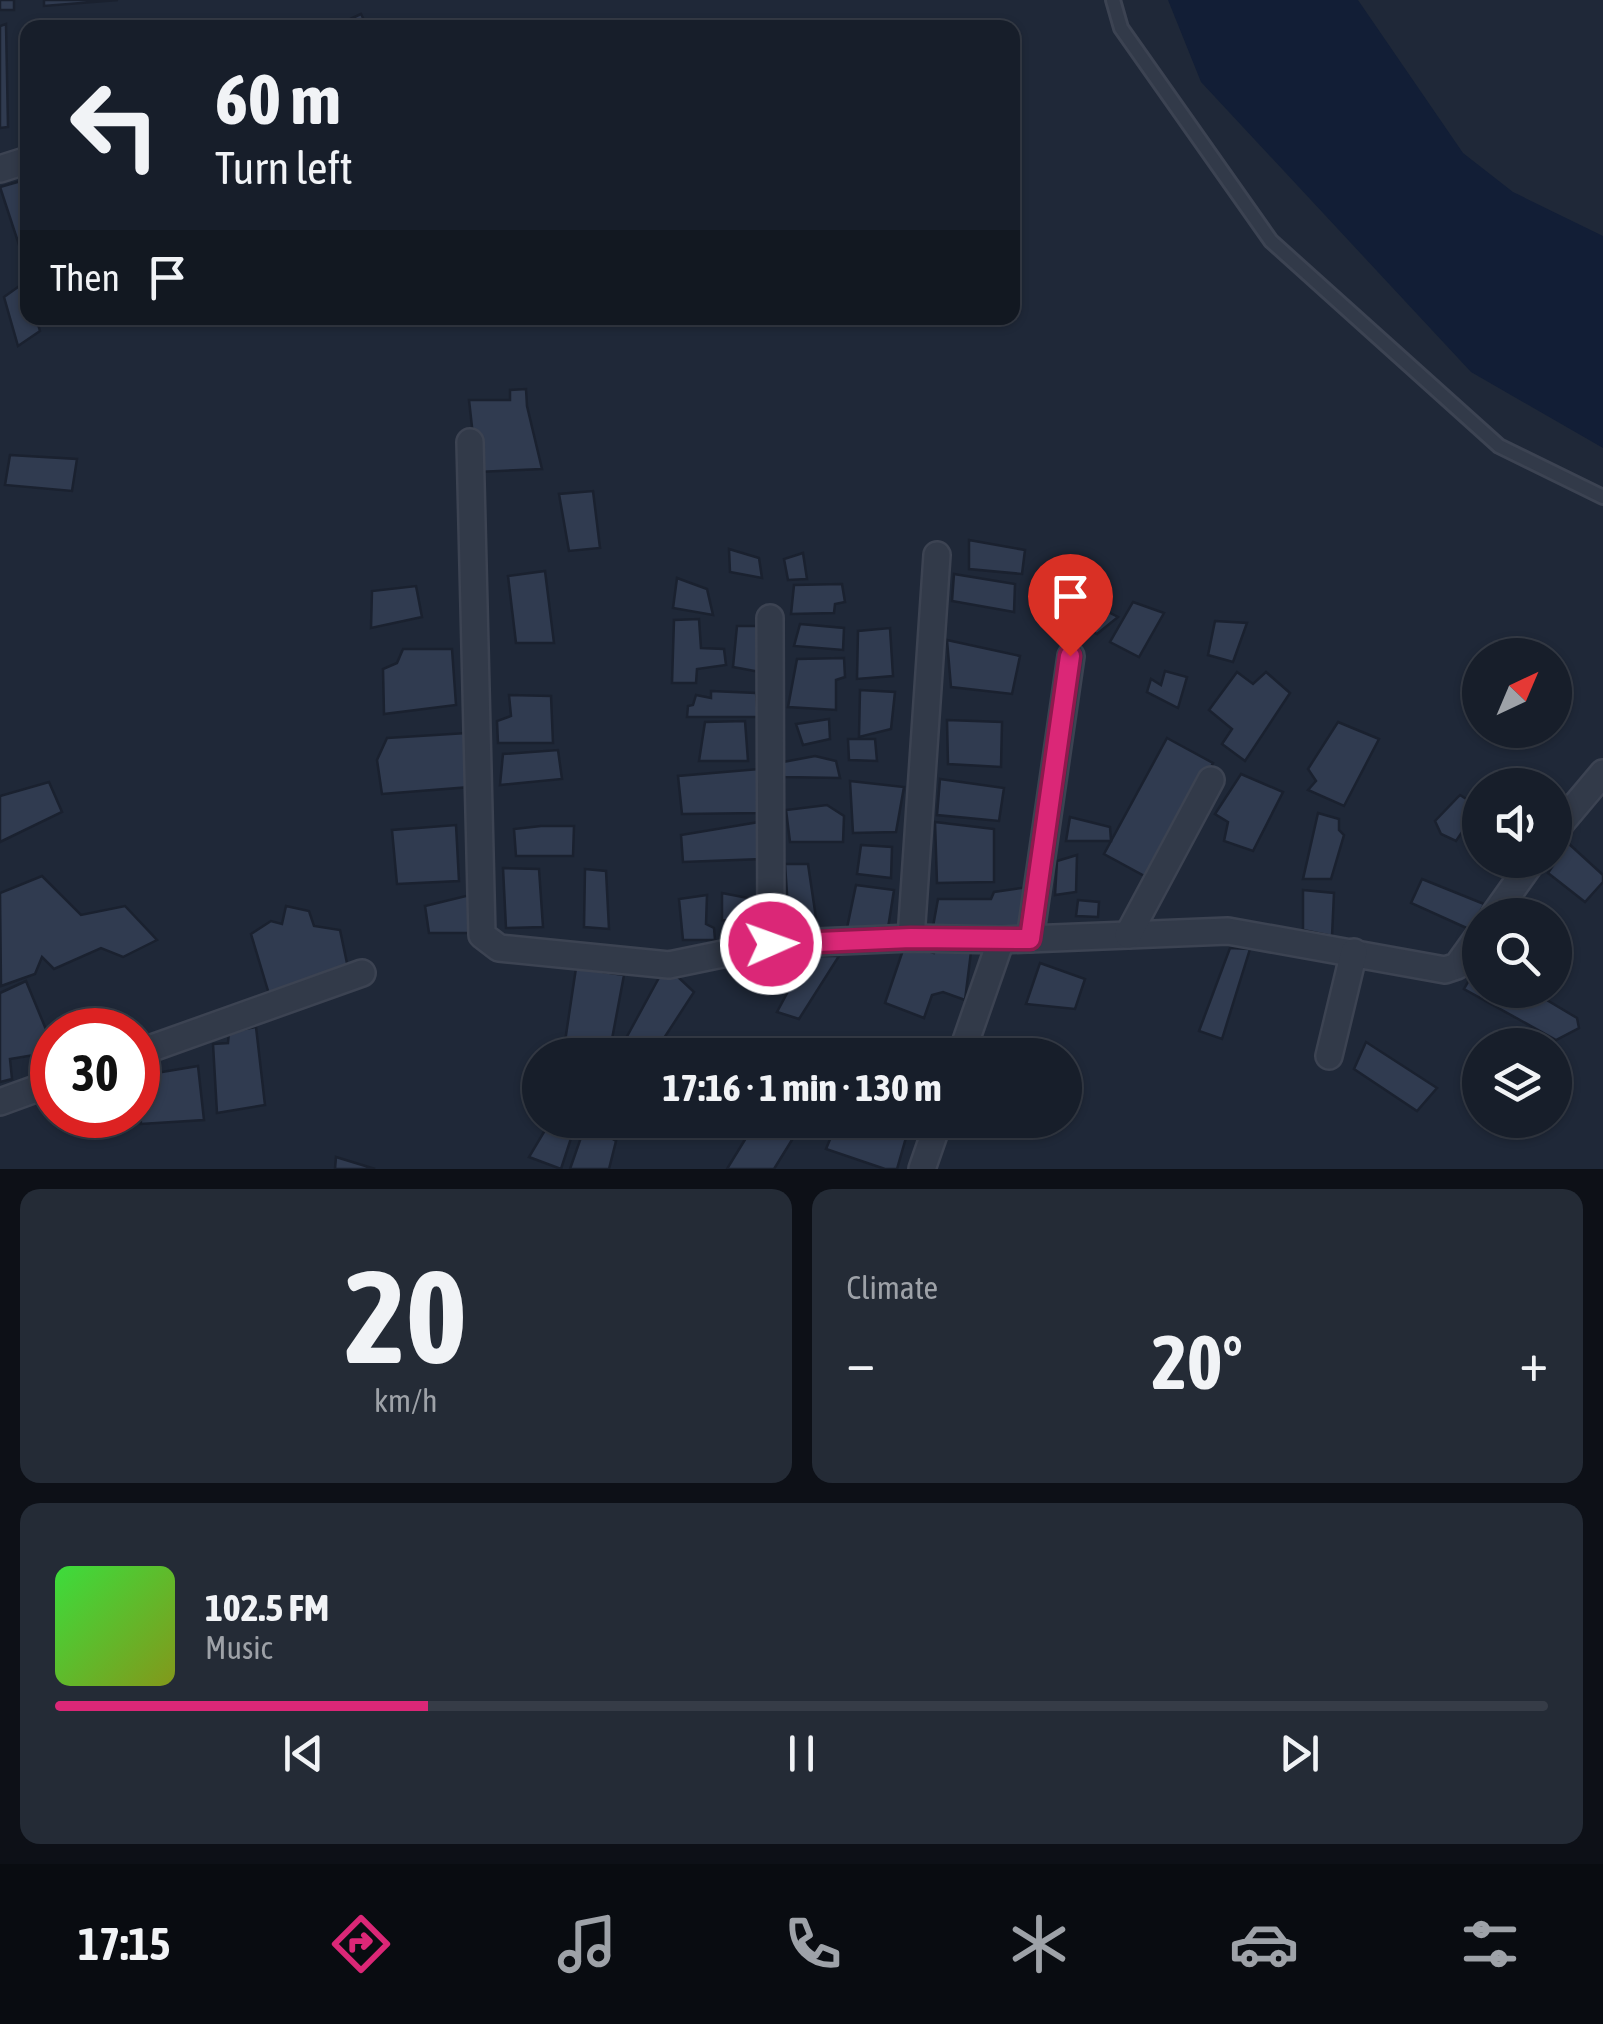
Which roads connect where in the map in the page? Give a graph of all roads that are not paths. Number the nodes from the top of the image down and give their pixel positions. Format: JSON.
{"nodes":[{"id":1,"x":1113,"y":0,"type":"edge"},
{"id":2,"x":470,"y":442,"type":"dead end"},
{"id":3,"x":1603,"y":497,"type":"edge"},
{"id":4,"x":937,"y":555,"type":"dead end"},
{"id":5,"x":770,"y":618,"type":"dead end"},
{"id":6,"x":1070,"y":656,"type":"dead end"},
{"id":7,"x":1603,"y":773,"type":"edge"},
{"id":8,"x":1211,"y":780,"type":"dead end"},
{"id":9,"x":1572,"y":810,"type":"edge"},
{"id":10,"x":1128,"y":935,"type":"junction"},
{"id":11,"x":911,"y":938,"type":"junction"},
{"id":12,"x":1030,"y":939,"type":"junction"},
{"id":13,"x":1001,"y":940,"type":"junction"},
{"id":14,"x":771,"y":944,"type":"junction"},
{"id":15,"x":1354,"y":952,"type":"junction"},
{"id":16,"x":1462,"y":959,"type":"edge"},
{"id":17,"x":362,"y":972,"type":"dead end"},
{"id":18,"x":968,"y":1038,"type":"edge"},
{"id":19,"x":160,"y":1044,"type":"edge"},
{"id":20,"x":1329,"y":1056,"type":"dead end"},
{"id":21,"x":30,"y":1091,"type":"edge"},
{"id":22,"x":0,"y":1102,"type":"edge"},
{"id":23,"x":933,"y":1138,"type":"edge"},
{"id":24,"x":922,"y":1169,"type":"edge"}],
"edges":[{"from":1,"to":3,"type":"lane"},
{"from":2,"to":14,"type":"street"},
{"from":4,"to":11,"type":"street"},
{"from":5,"to":14,"type":"street"},
{"from":6,"to":12,"type":"street"},
{"from":7,"to":9,"type":"street"},
{"from":8,"to":10,"type":"street"},
{"from":10,"to":12,"type":"street"},
{"from":10,"to":15,"type":"street"},
{"from":11,"to":13,"type":"street"},
{"from":11,"to":14,"type":"street"},
{"from":12,"to":13,"type":"street"},
{"from":13,"to":18,"type":"street"},
{"from":15,"to":16,"type":"street"},
{"from":15,"to":20,"type":"street"},
{"from":17,"to":19,"type":"street"},
{"from":21,"to":22,"type":"street"},
{"from":23,"to":24,"type":"street"}]}
